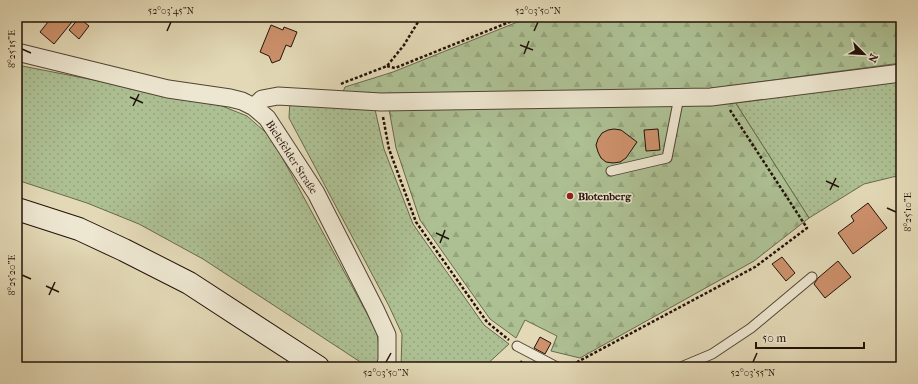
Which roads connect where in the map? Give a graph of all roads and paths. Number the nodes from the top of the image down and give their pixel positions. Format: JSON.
{"nodes":[{"id":1,"x":421,"y":17,"type":"edge"},
{"id":2,"x":522,"y":17,"type":"edge"},
{"id":3,"x":17,"y":52,"type":"edge"},
{"id":4,"x":387,"y":66,"type":"junction"},
{"id":5,"x":901,"y":73,"type":"edge"},
{"id":6,"x":728,"y":96,"type":"junction"},
{"id":7,"x":679,"y":97,"type":"junction"},
{"id":8,"x":331,"y":100,"type":"junction"},
{"id":9,"x":381,"y":102,"type":"junction"},
{"id":10,"x":254,"y":107,"type":"junction"},
{"id":11,"x":611,"y":171,"type":"dead end"},
{"id":12,"x":17,"y":208,"type":"edge"},
{"id":13,"x":812,"y":277,"type":"dead end"},
{"id":14,"x":517,"y":346,"type":"joint"},
{"id":15,"x":318,"y":367,"type":"edge"},
{"id":16,"x":385,"y":367,"type":"edge"},
{"id":17,"x":557,"y":367,"type":"edge"},
{"id":18,"x":568,"y":367,"type":"edge"},
{"id":19,"x":681,"y":367,"type":"edge"}],
"edges":[{"from":1,"to":4,"type":"path"},
{"from":2,"to":4,"type":"path"},
{"from":3,"to":10,"type":"street","name":"Bielefelder Straße"},
{"from":4,"to":8,"type":"path"},
{"from":5,"to":6,"type":"street"},
{"from":6,"to":7,"type":"street"},
{"from":6,"to":18,"type":"path"},
{"from":7,"to":9,"type":"street"},
{"from":7,"to":11,"type":"lane"},
{"from":8,"to":9,"type":"street"},
{"from":8,"to":10,"type":"street"},
{"from":9,"to":14,"type":"path"},
{"from":10,"to":16,"type":"street","name":"Bielefelder Straße"},
{"from":12,"to":15,"type":"main road"},
{"from":13,"to":19,"type":"lane"},
{"from":14,"to":17,"type":"lane"}]}
